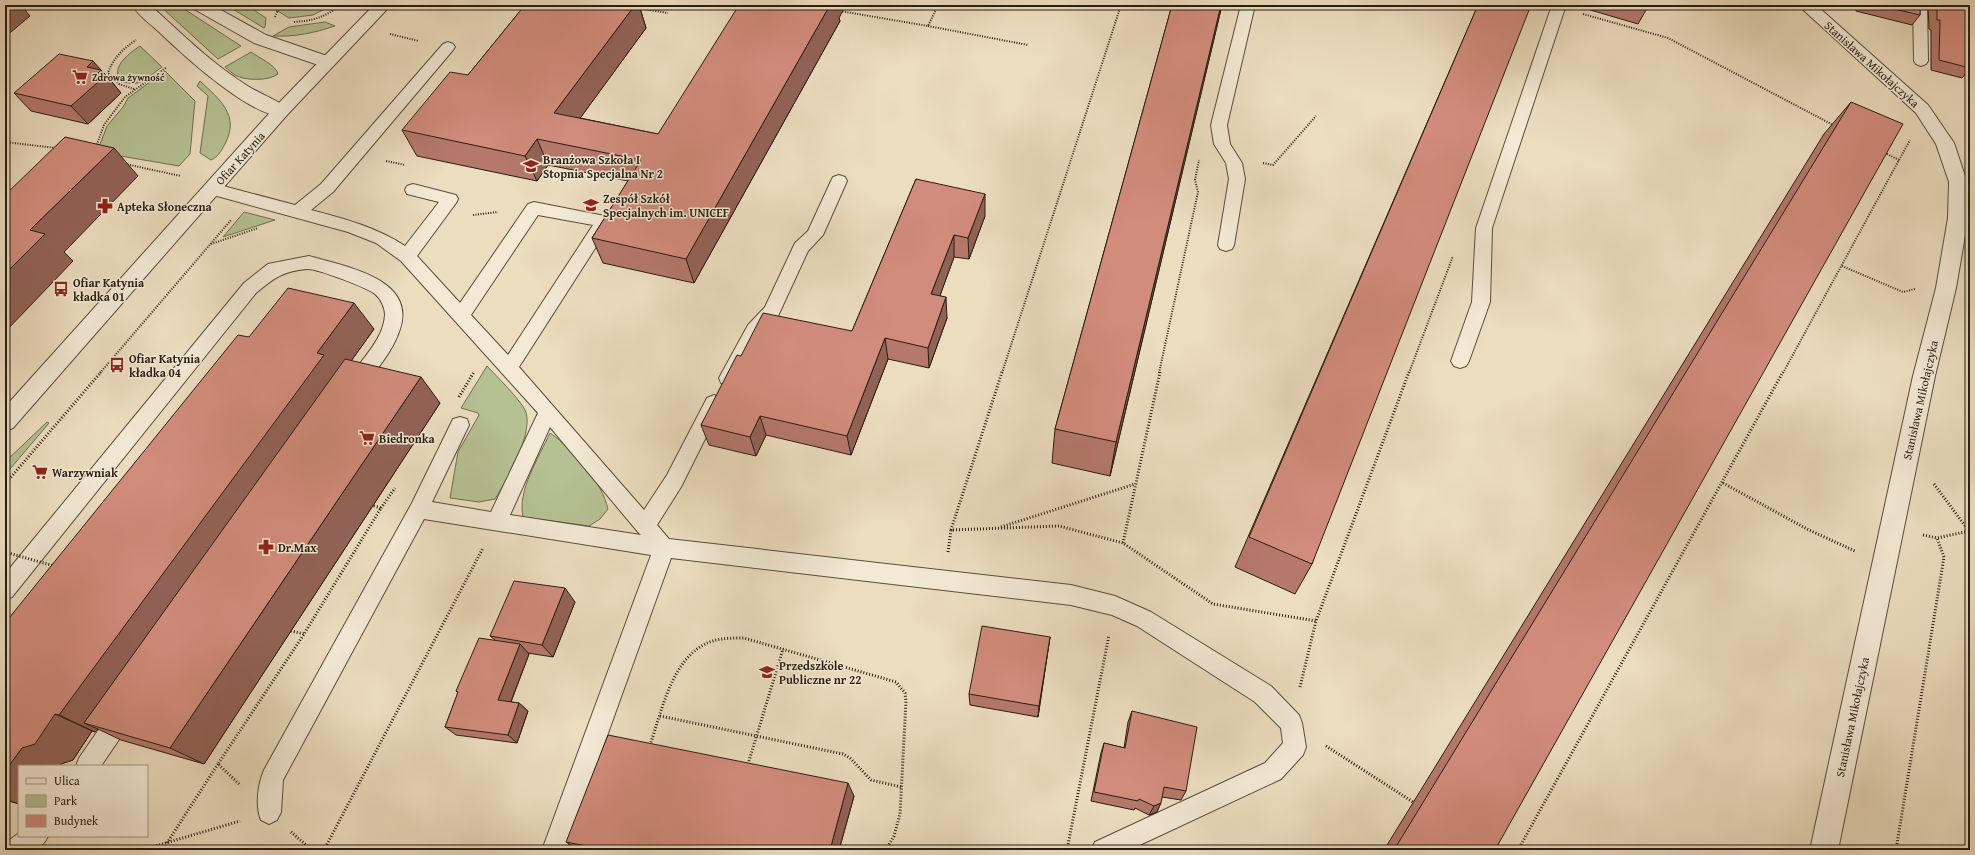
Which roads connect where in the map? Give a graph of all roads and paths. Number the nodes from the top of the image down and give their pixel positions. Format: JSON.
{"nodes":[{"id":1,"x":140,"y":5,"type":"edge"},
{"id":2,"x":200,"y":5,"type":"edge"},
{"id":3,"x":280,"y":5,"type":"edge"},
{"id":4,"x":340,"y":5,"type":"edge"},
{"id":5,"x":383,"y":5,"type":"edge"},
{"id":6,"x":653,"y":5,"type":"edge"},
{"id":7,"x":938,"y":5,"type":"edge"},
{"id":8,"x":1121,"y":5,"type":"edge"},
{"id":9,"x":1248,"y":5,"type":"edge"},
{"id":10,"x":1806,"y":5,"type":"edge"},
{"id":11,"x":1920,"y":5,"type":"edge"},
{"id":12,"x":1559,"y":6,"type":"edge"},
{"id":13,"x":636,"y":7,"type":"edge"},
{"id":14,"x":650,"y":10,"type":"junction"},
{"id":15,"x":836,"y":10,"type":"dead end"},
{"id":16,"x":668,"y":13,"type":"dead end"},
{"id":17,"x":275,"y":18,"type":"dead end"},
{"id":18,"x":288,"y":22,"type":"dead end"},
{"id":19,"x":928,"y":26,"type":"junction"},
{"id":20,"x":389,"y":34,"type":"dead end"},
{"id":21,"x":138,"y":38,"type":"dead end"},
{"id":22,"x":422,"y":41,"type":"dead end"},
{"id":23,"x":1028,"y":45,"type":"dead end"},
{"id":24,"x":448,"y":47,"type":"dead end"},
{"id":25,"x":1921,"y":61,"type":"dead end"},
{"id":26,"x":327,"y":62,"type":"junction"},
{"id":27,"x":168,"y":66,"type":"dead end"},
{"id":28,"x":134,"y":89,"type":"junction"},
{"id":29,"x":281,"y":111,"type":"junction"},
{"id":30,"x":1316,"y":116,"type":"dead end"},
{"id":31,"x":1838,"y":128,"type":"edge"},
{"id":32,"x":1914,"y":134,"type":"dead end"},
{"id":33,"x":5,"y":142,"type":"edge"},
{"id":34,"x":60,"y":149,"type":"edge"},
{"id":35,"x":1879,"y":149,"type":"edge"},
{"id":36,"x":95,"y":150,"type":"edge"},
{"id":37,"x":356,"y":154,"type":"junction"},
{"id":38,"x":1231,"y":158,"type":"junction"},
{"id":39,"x":1899,"y":160,"type":"junction"},
{"id":40,"x":122,"y":163,"type":"dead end"},
{"id":41,"x":181,"y":176,"type":"dead end"},
{"id":42,"x":839,"y":181,"type":"dead end"},
{"id":43,"x":212,"y":189,"type":"junction"},
{"id":44,"x":413,"y":190,"type":"joint"},
{"id":45,"x":534,"y":208,"type":"junction"},
{"id":46,"x":298,"y":212,"type":"junction"},
{"id":47,"x":236,"y":214,"type":"dead end"},
{"id":48,"x":439,"y":214,"type":"junction"},
{"id":49,"x":1226,"y":245,"type":"dead end"},
{"id":50,"x":1455,"y":250,"type":"dead end"},
{"id":51,"x":407,"y":256,"type":"junction"},
{"id":52,"x":1842,"y":266,"type":"junction"},
{"id":53,"x":1918,"y":284,"type":"dead end"},
{"id":54,"x":461,"y":316,"type":"junction"},
{"id":55,"x":489,"y":346,"type":"junction"},
{"id":56,"x":1460,"y":361,"type":"dead end"},
{"id":57,"x":510,"y":368,"type":"junction"},
{"id":58,"x":457,"y":401,"type":"dead end"},
{"id":59,"x":343,"y":402,"type":"edge"},
{"id":60,"x":548,"y":411,"type":"junction"},
{"id":61,"x":5,"y":422,"type":"edge"},
{"id":62,"x":460,"y":425,"type":"dead end"},
{"id":63,"x":5,"y":484,"type":"edge"},
{"id":64,"x":1136,"y":484,"type":"junction"},
{"id":65,"x":1723,"y":484,"type":"junction"},
{"id":66,"x":366,"y":504,"type":"dead end"},
{"id":67,"x":420,"y":509,"type":"junction"},
{"id":68,"x":497,"y":521,"type":"junction"},
{"id":69,"x":645,"y":526,"type":"junction"},
{"id":70,"x":997,"y":528,"type":"junction"},
{"id":71,"x":1969,"y":531,"type":"edge"},
{"id":72,"x":1123,"y":543,"type":"junction"},
{"id":73,"x":664,"y":548,"type":"junction"},
{"id":74,"x":5,"y":552,"type":"edge"},
{"id":75,"x":1884,"y":564,"type":"junction"},
{"id":76,"x":56,"y":567,"type":"edge"},
{"id":77,"x":5,"y":590,"type":"edge"},
{"id":78,"x":1115,"y":606,"type":"junction"},
{"id":79,"x":1316,"y":621,"type":"junction"},
{"id":80,"x":283,"y":628,"type":"dead end"},
{"id":81,"x":304,"y":634,"type":"junction"},
{"id":82,"x":783,"y":649,"type":"junction"},
{"id":83,"x":133,"y":701,"type":"edge"},
{"id":84,"x":660,"y":716,"type":"junction"},
{"id":85,"x":1291,"y":723,"type":"junction"},
{"id":86,"x":756,"y":736,"type":"junction"},
{"id":87,"x":649,"y":748,"type":"edge"},
{"id":88,"x":218,"y":764,"type":"junction"},
{"id":89,"x":88,"y":765,"type":"edge"},
{"id":90,"x":747,"y":767,"type":"edge"},
{"id":91,"x":902,"y":786,"type":"junction"},
{"id":92,"x":1414,"y":802,"type":"dead end"},
{"id":93,"x":269,"y":812,"type":"junction"},
{"id":94,"x":34,"y":837,"type":"edge"},
{"id":95,"x":167,"y":843,"type":"junction"},
{"id":96,"x":15,"y":850,"type":"edge"},
{"id":97,"x":142,"y":850,"type":"edge"},
{"id":98,"x":312,"y":850,"type":"edge"},
{"id":99,"x":324,"y":850,"type":"edge"},
{"id":100,"x":554,"y":850,"type":"edge"},
{"id":101,"x":886,"y":850,"type":"edge"},
{"id":102,"x":1067,"y":850,"type":"edge"},
{"id":103,"x":1102,"y":850,"type":"edge"},
{"id":104,"x":1518,"y":850,"type":"edge"},
{"id":105,"x":1824,"y":850,"type":"edge"},
{"id":106,"x":1896,"y":850,"type":"edge"}],
"edges":[{"from":1,"to":29,"type":"street"},
{"from":2,"to":26,"type":"street"},
{"from":3,"to":17,"type":"path"},
{"from":4,"to":18,"type":"path"},
{"from":5,"to":26,"type":"street","name":"Ofiar Katynia"},
{"from":6,"to":14,"type":"path"},
{"from":7,"to":19,"type":"path"},
{"from":8,"to":70,"type":"path"},
{"from":9,"to":38,"type":"lane"},
{"from":10,"to":75,"type":"street","name":"Stanisława Mikołajczyka"},
{"from":11,"to":25,"type":"lane"},
{"from":12,"to":31,"type":"path"},
{"from":12,"to":56,"type":"lane"},
{"from":13,"to":14,"type":"path"},
{"from":14,"to":16,"type":"path"},
{"from":15,"to":19,"type":"path"},
{"from":19,"to":23,"type":"path"},
{"from":20,"to":22,"type":"path"},
{"from":21,"to":28,"type":"path"},
{"from":24,"to":37,"type":"lane"},
{"from":26,"to":29,"type":"street","name":"Ofiar Katynia"},
{"from":27,"to":28,"type":"path"},
{"from":28,"to":36,"type":"path"},
{"from":29,"to":43,"type":"street","name":"Ofiar Katynia"},
{"from":30,"to":38,"type":"path"},
{"from":32,"to":39,"type":"path"},
{"from":33,"to":34,"type":"path"},
{"from":35,"to":39,"type":"path"},
{"from":37,"to":44,"type":"path"},
{"from":37,"to":46,"type":"lane"},
{"from":38,"to":49,"type":"lane"},
{"from":38,"to":64,"type":"path"},
{"from":39,"to":52,"type":"path"},
{"from":40,"to":41,"type":"path"},
{"from":42,"to":69,"type":"lane"},
{"from":43,"to":46,"type":"lane"},
{"from":43,"to":61,"type":"street","name":"Ofiar Katynia"},
{"from":44,"to":48,"type":"lane"},
{"from":45,"to":48,"type":"path"},
{"from":45,"to":54,"type":"lane"},
{"from":45,"to":57,"type":"lane"},
{"from":46,"to":51,"type":"lane"},
{"from":47,"to":63,"type":"path"},
{"from":48,"to":51,"type":"lane"},
{"from":50,"to":79,"type":"path"},
{"from":51,"to":54,"type":"lane"},
{"from":52,"to":53,"type":"path"},
{"from":52,"to":65,"type":"path"},
{"from":54,"to":55,"type":"lane"},
{"from":55,"to":57,"type":"lane"},
{"from":55,"to":58,"type":"path"},
{"from":57,"to":60,"type":"lane"},
{"from":59,"to":77,"type":"lane"},
{"from":60,"to":68,"type":"lane"},
{"from":60,"to":69,"type":"lane"},
{"from":62,"to":67,"type":"lane"},
{"from":64,"to":70,"type":"path"},
{"from":64,"to":72,"type":"path"},
{"from":65,"to":75,"type":"path"},
{"from":65,"to":104,"type":"path"},
{"from":66,"to":81,"type":"path"},
{"from":67,"to":68,"type":"lane"},
{"from":67,"to":93,"type":"lane"},
{"from":68,"to":73,"type":"lane"},
{"from":68,"to":99,"type":"path"},
{"from":69,"to":73,"type":"lane"},
{"from":70,"to":72,"type":"path"},
{"from":71,"to":106,"type":"path"},
{"from":72,"to":79,"type":"path"},
{"from":73,"to":78,"type":"lane"},
{"from":73,"to":100,"type":"lane"},
{"from":74,"to":76,"type":"path","bridge":true},
{"from":75,"to":105,"type":"street","name":"Stanisława Mikołajczyka"},
{"from":78,"to":85,"type":"lane"},
{"from":78,"to":102,"type":"path"},
{"from":79,"to":85,"type":"path"},
{"from":80,"to":81,"type":"path"},
{"from":81,"to":88,"type":"path"},
{"from":82,"to":84,"type":"path"},
{"from":82,"to":86,"type":"path"},
{"from":82,"to":91,"type":"path"},
{"from":83,"to":89,"type":"lane"},
{"from":84,"to":86,"type":"path"},
{"from":84,"to":87,"type":"path"},
{"from":85,"to":92,"type":"path"},
{"from":85,"to":103,"type":"lane"},
{"from":86,"to":90,"type":"path"},
{"from":86,"to":91,"type":"path"},
{"from":88,"to":93,"type":"path"},
{"from":88,"to":95,"type":"path"},
{"from":91,"to":101,"type":"path"},
{"from":93,"to":95,"type":"path"},
{"from":93,"to":98,"type":"path"},
{"from":94,"to":96,"type":"lane"},
{"from":95,"to":97,"type":"path"}]}
